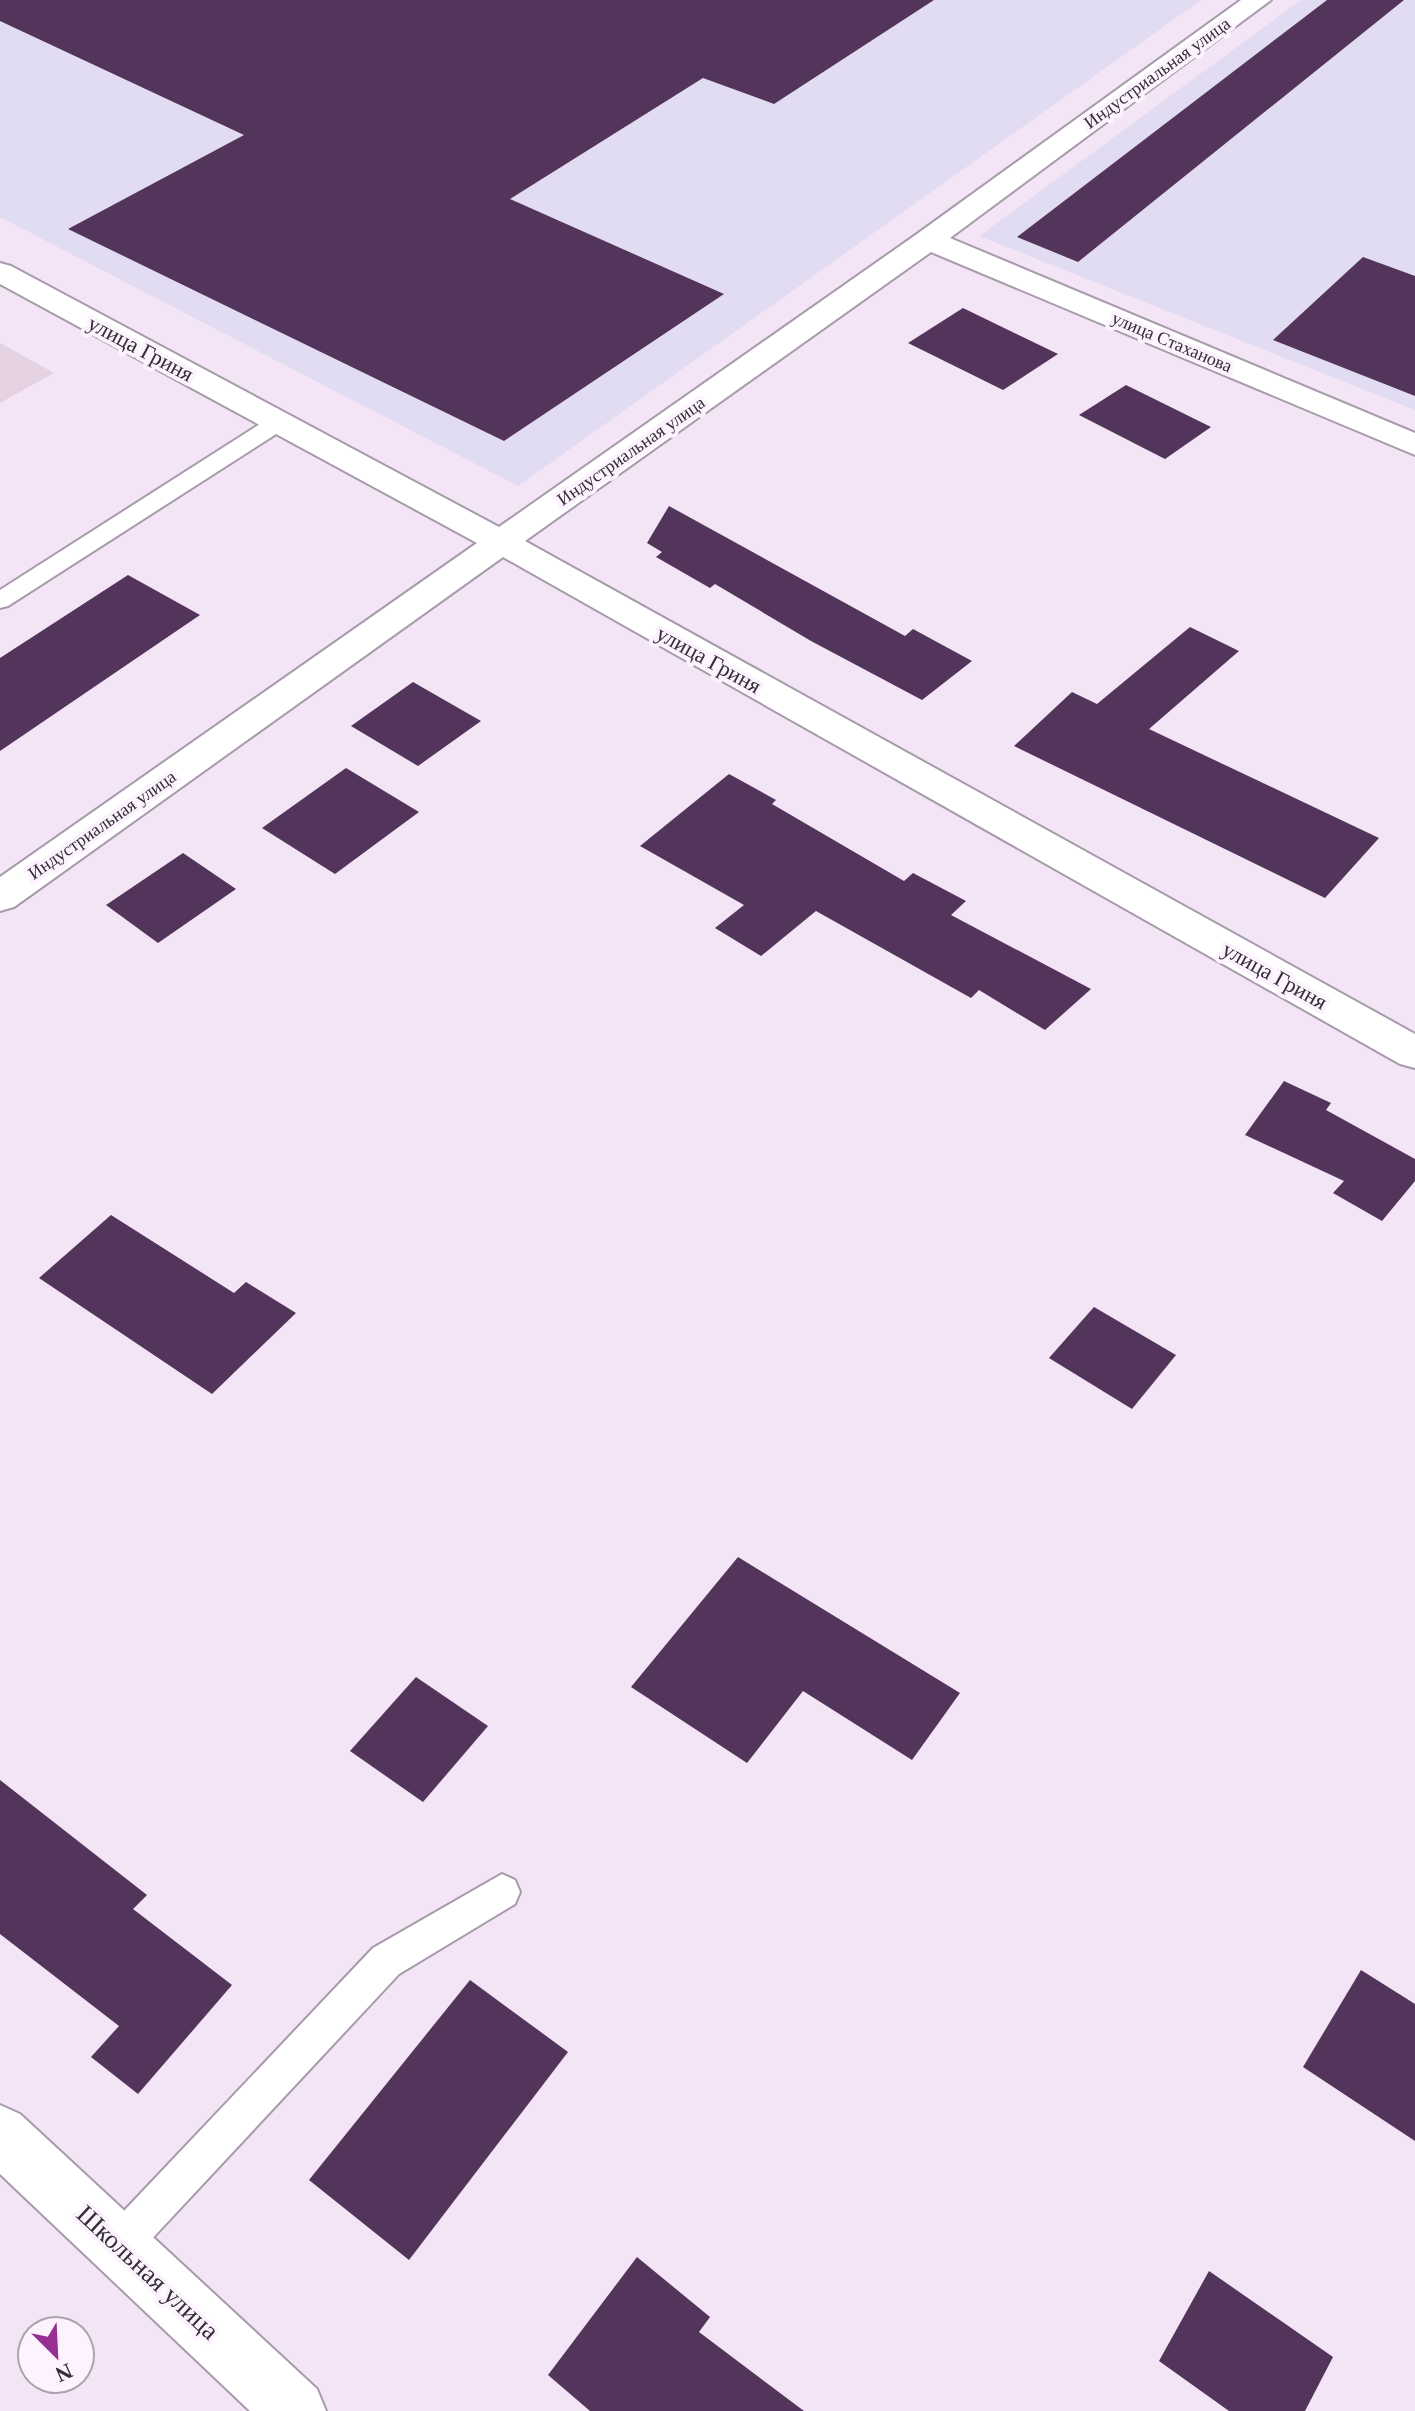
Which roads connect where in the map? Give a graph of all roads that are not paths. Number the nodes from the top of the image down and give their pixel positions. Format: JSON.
{"nodes":[{"id":1,"x":1258,"y":0,"type":"edge"},
{"id":2,"x":928,"y":240,"type":"junction"},
{"id":3,"x":0,"y":272,"type":"edge"},
{"id":4,"x":279,"y":422,"type":"junction"},
{"id":5,"x":1415,"y":445,"type":"edge"},
{"id":6,"x":501,"y":542,"type":"junction"},
{"id":7,"x":0,"y":601,"type":"edge"},
{"id":8,"x":0,"y":897,"type":"edge"},
{"id":9,"x":1415,"y":1053,"type":"edge"},
{"id":10,"x":502,"y":1892,"type":"dead end"},
{"id":11,"x":0,"y":2134,"type":"edge"},
{"id":12,"x":119,"y":2245,"type":"junction"},
{"id":13,"x":295,"y":2411,"type":"edge"}],
"edges":[{"from":1,"to":2,"type":"street","name":"Индустриальная улица"},
{"from":2,"to":5,"type":"street","name":"улица Стаханова"},
{"from":2,"to":6,"type":"street","name":"Индустриальная улица"},
{"from":3,"to":4,"type":"street","name":"улица Гриня"},
{"from":4,"to":6,"type":"street","name":"улица Гриня"},
{"from":4,"to":7,"type":"lane"},
{"from":6,"to":8,"type":"street","name":"Индустриальная улица"},
{"from":6,"to":9,"type":"street","name":"улица Гриня"},
{"from":10,"to":12,"type":"lane"},
{"from":11,"to":12,"type":"street","name":"Школьная улица"},
{"from":12,"to":13,"type":"street","name":"Школьная улица"}]}
